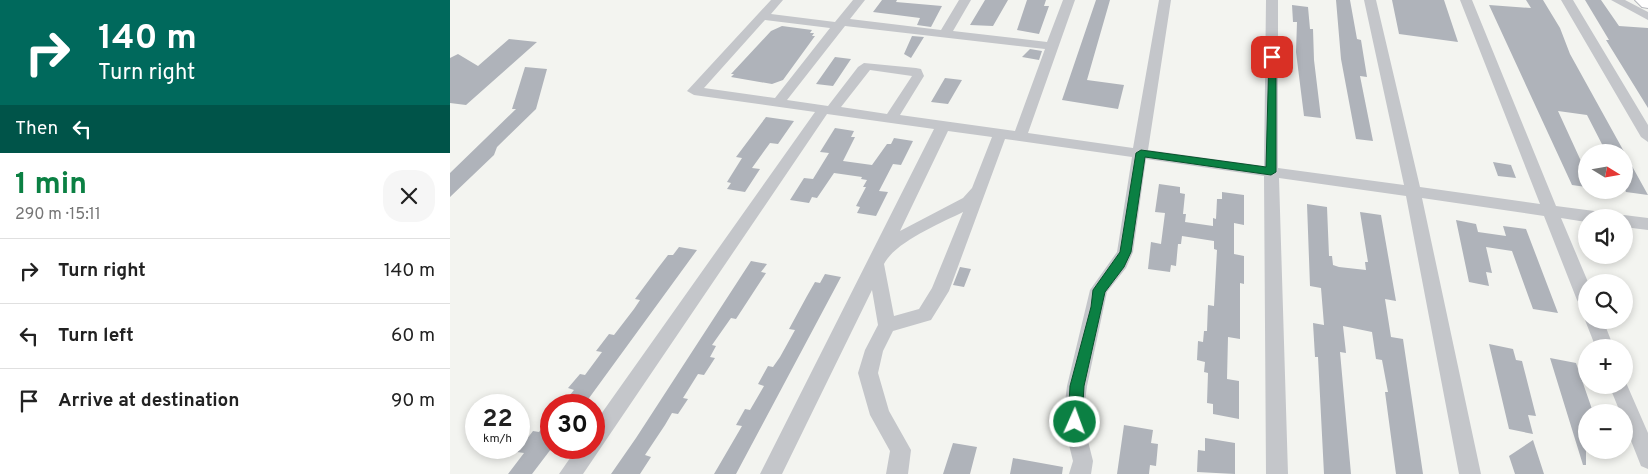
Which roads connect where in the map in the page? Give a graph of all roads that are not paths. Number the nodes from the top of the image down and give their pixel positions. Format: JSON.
{"nodes":[{"id":1,"x":777,"y":0,"type":"edge"},
{"id":2,"x":859,"y":0,"type":"edge"},
{"id":3,"x":965,"y":0,"type":"edge"},
{"id":4,"x":1069,"y":0,"type":"edge"},
{"id":5,"x":1165,"y":0,"type":"edge"},
{"id":6,"x":1272,"y":0,"type":"edge"},
{"id":7,"x":1370,"y":0,"type":"edge"},
{"id":8,"x":1466,"y":0,"type":"edge"},
{"id":9,"x":1567,"y":0,"type":"edge"},
{"id":10,"x":1617,"y":0,"type":"edge"},
{"id":11,"x":1644,"y":0,"type":"edge"},
{"id":12,"x":1648,"y":2,"type":"edge"},
{"id":13,"x":762,"y":16,"type":"junction"},
{"id":14,"x":1648,"y":17,"type":"edge"},
{"id":15,"x":840,"y":24,"type":"junction"},
{"id":16,"x":944,"y":34,"type":"junction"},
{"id":17,"x":1052,"y":46,"type":"junction"},
{"id":18,"x":778,"y":103,"type":"junction"},
{"id":19,"x":828,"y":110,"type":"junction"},
{"id":20,"x":891,"y":118,"type":"junction"},
{"id":21,"x":943,"y":126,"type":"junction"},
{"id":22,"x":1000,"y":134,"type":"junction"},
{"id":23,"x":1020,"y":136,"type":"junction"},
{"id":24,"x":1648,"y":136,"type":"edge"},
{"id":25,"x":1141,"y":153,"type":"junction"},
{"id":26,"x":1271,"y":172,"type":"junction"},
{"id":27,"x":979,"y":190,"type":"junction"},
{"id":28,"x":1413,"y":191,"type":"junction"},
{"id":29,"x":1552,"y":210,"type":"junction"},
{"id":30,"x":1578,"y":214,"type":"edge"},
{"id":31,"x":1633,"y":222,"type":"edge"},
{"id":32,"x":1648,"y":224,"type":"edge"},
{"id":33,"x":879,"y":258,"type":"junction"},
{"id":34,"x":1578,"y":279,"type":"edge"},
{"id":35,"x":887,"y":325,"type":"junction"},
{"id":36,"x":1623,"y":394,"type":"edge"},
{"id":37,"x":605,"y":425,"type":"edge"},
{"id":38,"x":581,"y":459,"type":"edge"},
{"id":39,"x":1648,"y":459,"type":"edge"},
{"id":40,"x":570,"y":474,"type":"edge"},
{"id":41,"x":772,"y":474,"type":"edge"},
{"id":42,"x":897,"y":474,"type":"edge"},
{"id":43,"x":1080,"y":474,"type":"edge"},
{"id":44,"x":1277,"y":474,"type":"edge"},
{"id":45,"x":1470,"y":474,"type":"edge"}],
"edges":[{"from":1,"to":13,"type":"street"},
{"from":2,"to":15,"type":"street"},
{"from":3,"to":16,"type":"street"},
{"from":4,"to":17,"type":"street"},
{"from":5,"to":25,"type":"street"},
{"from":6,"to":26,"type":"street"},
{"from":7,"to":28,"type":"street"},
{"from":8,"to":29,"type":"street"},
{"from":9,"to":24,"type":"street"},
{"from":10,"to":14,"type":"street"},
{"from":11,"to":12,"type":"main road"},
{"from":13,"to":15,"type":"street"},
{"from":13,"to":18,"type":"street"},
{"from":15,"to":16,"type":"street"},
{"from":15,"to":18,"type":"street"},
{"from":16,"to":17,"type":"street"},
{"from":17,"to":23,"type":"street"},
{"from":18,"to":19,"type":"street"},
{"from":19,"to":20,"type":"street"},
{"from":19,"to":20,"type":"street"},
{"from":19,"to":37,"type":"street"},
{"from":20,"to":21,"type":"street"},
{"from":21,"to":22,"type":"street"},
{"from":21,"to":33,"type":"street"},
{"from":22,"to":23,"type":"street"},
{"from":22,"to":27,"type":"street"},
{"from":23,"to":25,"type":"street"},
{"from":25,"to":26,"type":"street"},
{"from":25,"to":43,"type":"street"},
{"from":26,"to":28,"type":"street"},
{"from":26,"to":44,"type":"street"},
{"from":27,"to":33,"type":"street"},
{"from":27,"to":35,"type":"street"},
{"from":28,"to":29,"type":"street"},
{"from":28,"to":45,"type":"street"},
{"from":29,"to":30,"type":"street"},
{"from":29,"to":34,"type":"street"},
{"from":31,"to":32,"type":"street"},
{"from":33,"to":35,"type":"street"},
{"from":33,"to":41,"type":"street"},
{"from":35,"to":42,"type":"street"},
{"from":36,"to":39,"type":"street"},
{"from":38,"to":40,"type":"street"}]}
